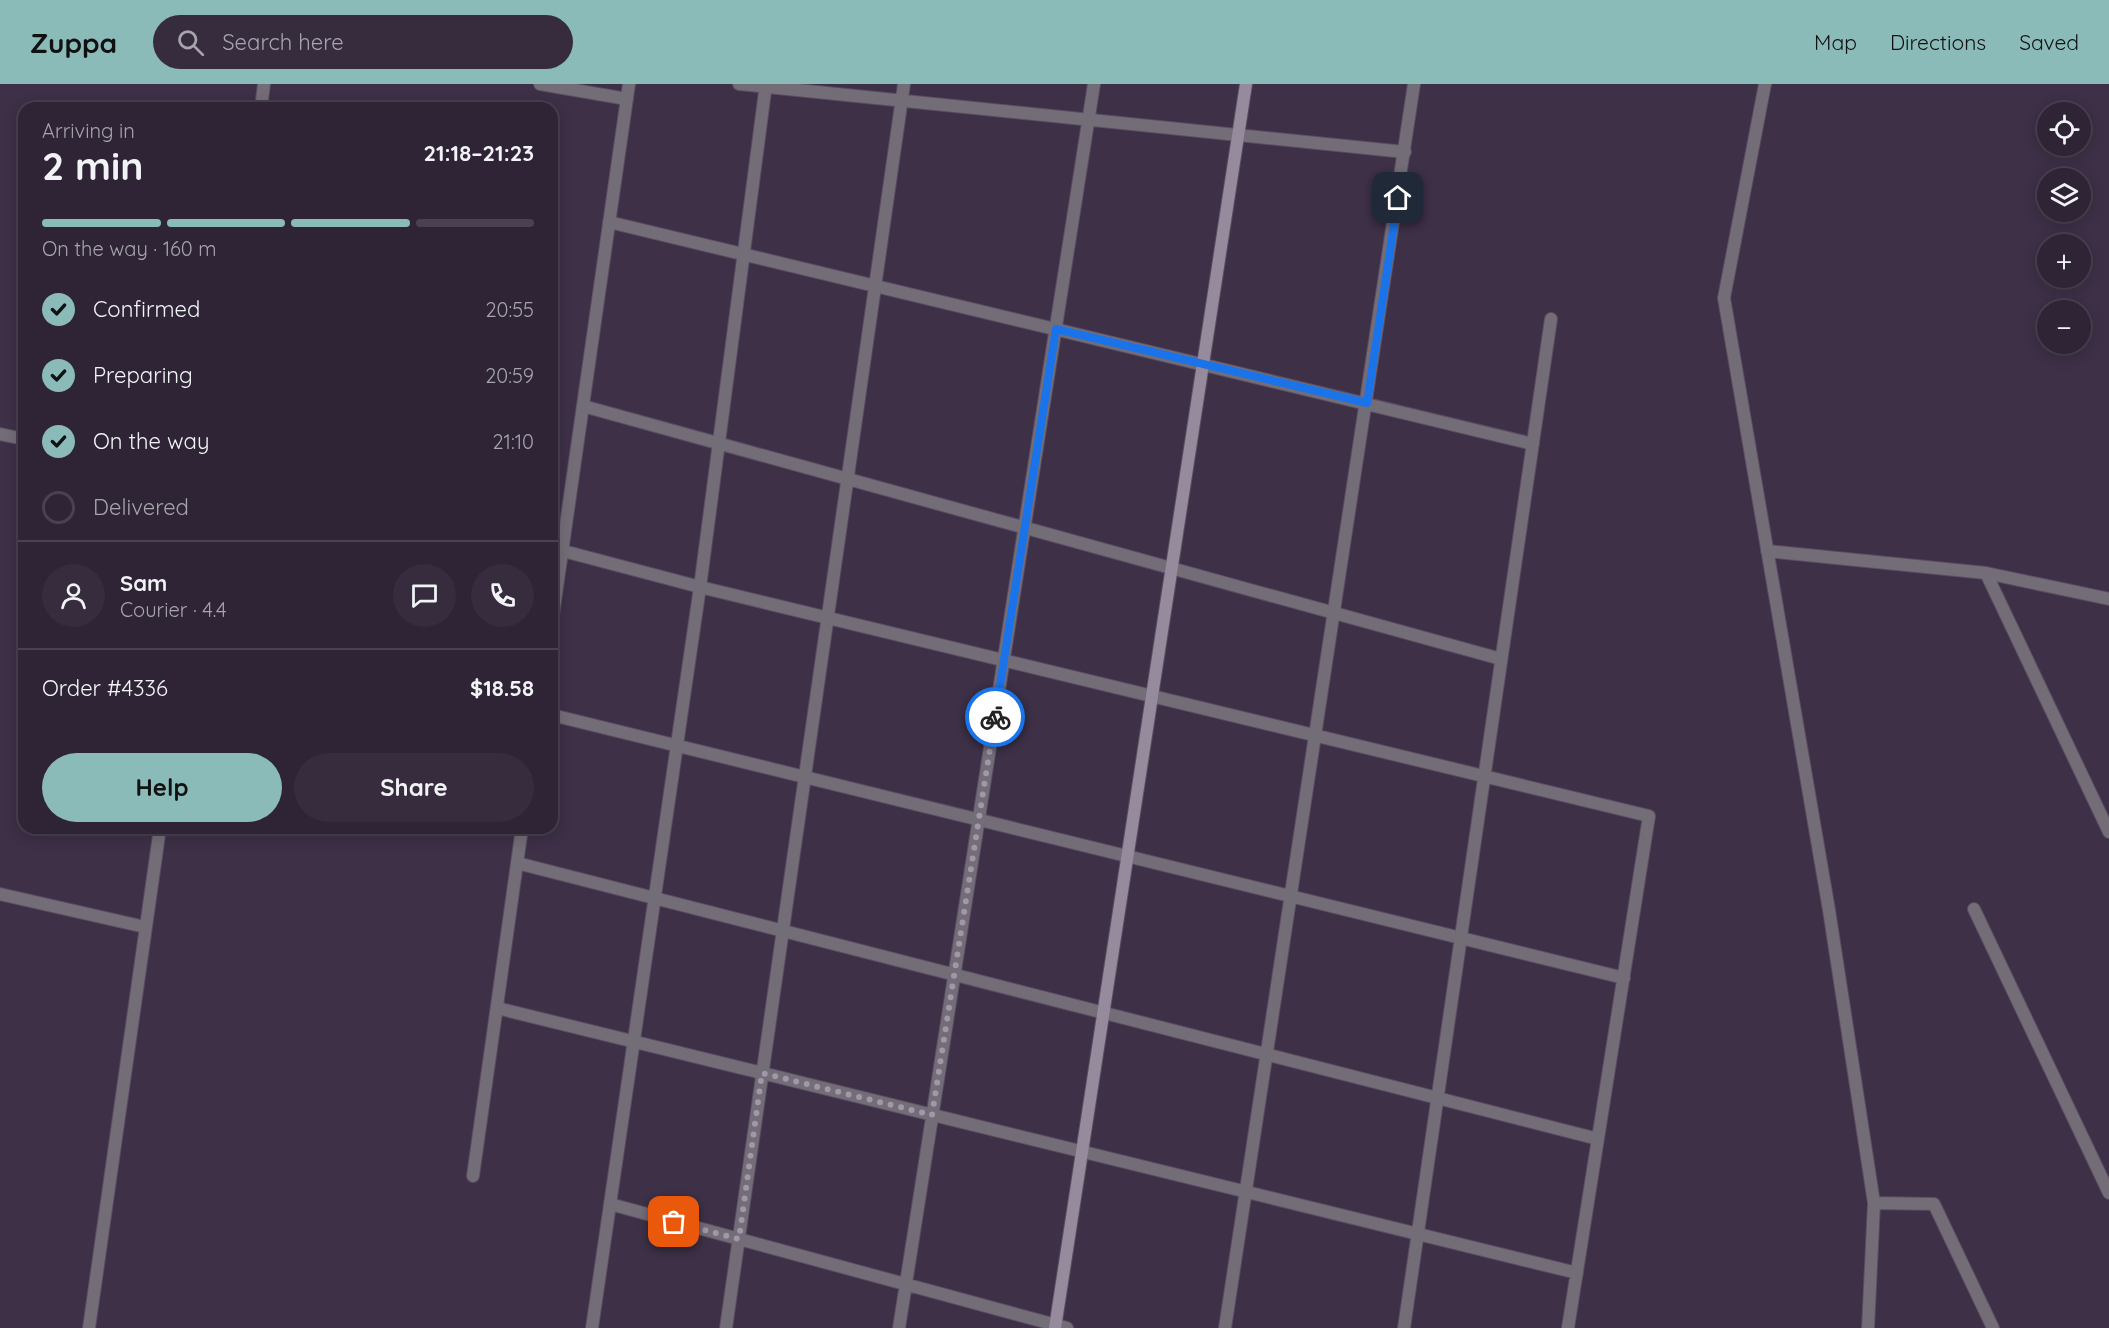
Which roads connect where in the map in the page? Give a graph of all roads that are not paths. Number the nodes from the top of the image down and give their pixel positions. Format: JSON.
{"nodes":[{"id":1,"x":264,"y":84,"type":"edge"},
{"id":2,"x":540,"y":84,"type":"edge"},
{"id":3,"x":629,"y":84,"type":"edge"},
{"id":4,"x":739,"y":84,"type":"edge"},
{"id":5,"x":904,"y":84,"type":"edge"},
{"id":6,"x":1094,"y":84,"type":"edge"},
{"id":7,"x":1246,"y":84,"type":"edge"},
{"id":8,"x":1414,"y":84,"type":"edge"},
{"id":9,"x":1765,"y":84,"type":"edge"},
{"id":10,"x":765,"y":85,"type":"edge"},
{"id":11,"x":627,"y":99,"type":"junction"},
{"id":12,"x":902,"y":101,"type":"junction"},
{"id":13,"x":262,"y":102,"type":"edge"},
{"id":14,"x":1088,"y":120,"type":"junction"},
{"id":15,"x":1238,"y":135,"type":"junction"},
{"id":16,"x":1405,"y":152,"type":"junction"},
{"id":17,"x":609,"y":222,"type":"junction"},
{"id":18,"x":743,"y":254,"type":"junction"},
{"id":19,"x":876,"y":286,"type":"junction"},
{"id":20,"x":1551,"y":320,"type":"dead end"},
{"id":21,"x":1056,"y":329,"type":"junction"},
{"id":22,"x":1203,"y":364,"type":"junction"},
{"id":23,"x":1367,"y":403,"type":"junction"},
{"id":24,"x":583,"y":406,"type":"junction"},
{"id":25,"x":0,"y":435,"type":"edge"},
{"id":26,"x":18,"y":439,"type":"edge"},
{"id":27,"x":719,"y":443,"type":"junction"},
{"id":28,"x":1533,"y":444,"type":"junction"},
{"id":29,"x":848,"y":479,"type":"junction"},
{"id":30,"x":1024,"y":528,"type":"junction"},
{"id":31,"x":558,"y":544,"type":"edge"},
{"id":32,"x":558,"y":549,"type":"edge"},
{"id":33,"x":1767,"y":551,"type":"junction"},
{"id":34,"x":1172,"y":569,"type":"junction"},
{"id":35,"x":1986,"y":573,"type":"junction"},
{"id":36,"x":700,"y":587,"type":"junction"},
{"id":37,"x":2109,"y":599,"type":"edge"},
{"id":38,"x":1335,"y":613,"type":"junction"},
{"id":39,"x":828,"y":618,"type":"junction"},
{"id":40,"x":1502,"y":659,"type":"junction"},
{"id":41,"x":1003,"y":660,"type":"junction"},
{"id":42,"x":1152,"y":696,"type":"junction"},
{"id":43,"x":558,"y":716,"type":"edge"},
{"id":44,"x":1316,"y":736,"type":"junction"},
{"id":45,"x":677,"y":745,"type":"junction"},
{"id":46,"x":1484,"y":776,"type":"junction"},
{"id":47,"x":805,"y":777,"type":"junction"},
{"id":48,"x":979,"y":819,"type":"junction"},
{"id":49,"x":2109,"y":832,"type":"edge"},
{"id":50,"x":159,"y":834,"type":"edge"},
{"id":51,"x":521,"y":834,"type":"edge"},
{"id":52,"x":1127,"y":856,"type":"junction"},
{"id":53,"x":517,"y":863,"type":"junction"},
{"id":54,"x":0,"y":894,"type":"edge"},
{"id":55,"x":1292,"y":896,"type":"junction"},
{"id":56,"x":654,"y":898,"type":"junction"},
{"id":57,"x":1974,"y":909,"type":"dead end"},
{"id":58,"x":145,"y":927,"type":"junction"},
{"id":59,"x":783,"y":931,"type":"junction"},
{"id":60,"x":1461,"y":938,"type":"junction"},
{"id":61,"x":954,"y":975,"type":"junction"},
{"id":62,"x":1624,"y":978,"type":"junction"},
{"id":63,"x":497,"y":1008,"type":"junction"},
{"id":64,"x":1104,"y":1013,"type":"junction"},
{"id":65,"x":634,"y":1041,"type":"junction"},
{"id":66,"x":1267,"y":1055,"type":"junction"},
{"id":67,"x":762,"y":1073,"type":"junction"},
{"id":68,"x":1437,"y":1098,"type":"junction"},
{"id":69,"x":932,"y":1115,"type":"junction"},
{"id":70,"x":1598,"y":1139,"type":"junction"},
{"id":71,"x":1082,"y":1152,"type":"junction"},
{"id":72,"x":473,"y":1176,"type":"dead end"},
{"id":73,"x":1246,"y":1192,"type":"junction"},
{"id":74,"x":2109,"y":1193,"type":"edge"},
{"id":75,"x":1874,"y":1203,"type":"junction"},
{"id":76,"x":610,"y":1204,"type":"junction"},
{"id":77,"x":1418,"y":1234,"type":"junction"},
{"id":78,"x":739,"y":1239,"type":"junction"},
{"id":79,"x":1577,"y":1273,"type":"junction"},
{"id":80,"x":906,"y":1284,"type":"junction"},
{"id":81,"x":1059,"y":1327,"type":"edge"},
{"id":82,"x":89,"y":1328,"type":"edge"},
{"id":83,"x":592,"y":1328,"type":"edge"},
{"id":84,"x":726,"y":1328,"type":"edge"},
{"id":85,"x":899,"y":1328,"type":"edge"},
{"id":86,"x":1225,"y":1328,"type":"edge"},
{"id":87,"x":1404,"y":1328,"type":"edge"},
{"id":88,"x":1568,"y":1328,"type":"edge"},
{"id":89,"x":1868,"y":1328,"type":"edge"},
{"id":90,"x":1993,"y":1328,"type":"edge"}],
"edges":[{"from":1,"to":13,"type":"street"},
{"from":2,"to":11,"type":"street"},
{"from":3,"to":11,"type":"street"},
{"from":4,"to":10,"type":"street"},
{"from":5,"to":12,"type":"street"},
{"from":6,"to":14,"type":"street"},
{"from":7,"to":15,"type":"street"},
{"from":8,"to":16,"type":"street"},
{"from":9,"to":33,"type":"street"},
{"from":10,"to":12,"type":"street"},
{"from":10,"to":18,"type":"street"},
{"from":11,"to":17,"type":"street"},
{"from":12,"to":14,"type":"street"},
{"from":12,"to":19,"type":"street"},
{"from":14,"to":15,"type":"street"},
{"from":14,"to":21,"type":"street"},
{"from":15,"to":16,"type":"street"},
{"from":15,"to":22,"type":"street"},
{"from":16,"to":23,"type":"street"},
{"from":17,"to":18,"type":"street"},
{"from":17,"to":24,"type":"street"},
{"from":18,"to":19,"type":"street"},
{"from":18,"to":27,"type":"street"},
{"from":19,"to":21,"type":"street"},
{"from":19,"to":29,"type":"street"},
{"from":20,"to":28,"type":"street"},
{"from":21,"to":22,"type":"street"},
{"from":21,"to":30,"type":"street"},
{"from":22,"to":23,"type":"street"},
{"from":22,"to":34,"type":"street"},
{"from":23,"to":28,"type":"street"},
{"from":23,"to":38,"type":"street"},
{"from":24,"to":27,"type":"street"},
{"from":24,"to":31,"type":"street"},
{"from":25,"to":26,"type":"street"},
{"from":27,"to":29,"type":"street"},
{"from":27,"to":36,"type":"street"},
{"from":28,"to":40,"type":"street"},
{"from":29,"to":30,"type":"street"},
{"from":29,"to":39,"type":"street"},
{"from":30,"to":34,"type":"street"},
{"from":30,"to":41,"type":"street"},
{"from":32,"to":36,"type":"street"},
{"from":33,"to":35,"type":"street"},
{"from":33,"to":75,"type":"street"},
{"from":34,"to":38,"type":"street"},
{"from":34,"to":42,"type":"street"},
{"from":35,"to":37,"type":"street"},
{"from":35,"to":49,"type":"street"},
{"from":36,"to":39,"type":"street"},
{"from":36,"to":45,"type":"street"},
{"from":38,"to":40,"type":"street"},
{"from":38,"to":44,"type":"street"},
{"from":39,"to":41,"type":"street"},
{"from":39,"to":47,"type":"street"},
{"from":40,"to":46,"type":"street"},
{"from":41,"to":42,"type":"street"},
{"from":41,"to":48,"type":"street"},
{"from":42,"to":44,"type":"street"},
{"from":42,"to":52,"type":"street"},
{"from":43,"to":45,"type":"street"},
{"from":44,"to":46,"type":"street"},
{"from":44,"to":55,"type":"street"},
{"from":45,"to":47,"type":"street"},
{"from":45,"to":56,"type":"street"},
{"from":46,"to":60,"type":"street"},
{"from":46,"to":62,"type":"street"},
{"from":47,"to":48,"type":"street"},
{"from":47,"to":59,"type":"street"},
{"from":48,"to":52,"type":"street"},
{"from":48,"to":61,"type":"street"},
{"from":50,"to":58,"type":"street"},
{"from":51,"to":53,"type":"street"},
{"from":52,"to":55,"type":"street"},
{"from":52,"to":64,"type":"street"},
{"from":53,"to":56,"type":"street"},
{"from":53,"to":63,"type":"street"},
{"from":54,"to":58,"type":"street"},
{"from":55,"to":60,"type":"street"},
{"from":55,"to":66,"type":"street"},
{"from":56,"to":59,"type":"street"},
{"from":56,"to":65,"type":"street"},
{"from":57,"to":74,"type":"street"},
{"from":58,"to":82,"type":"street"},
{"from":59,"to":61,"type":"street"},
{"from":59,"to":67,"type":"street"},
{"from":60,"to":62,"type":"street"},
{"from":60,"to":68,"type":"street"},
{"from":61,"to":64,"type":"street"},
{"from":61,"to":69,"type":"street"},
{"from":62,"to":70,"type":"street"},
{"from":63,"to":65,"type":"street"},
{"from":63,"to":72,"type":"street"},
{"from":64,"to":66,"type":"street"},
{"from":64,"to":71,"type":"street"},
{"from":65,"to":67,"type":"street"},
{"from":65,"to":76,"type":"street"},
{"from":66,"to":68,"type":"street"},
{"from":66,"to":73,"type":"street"},
{"from":67,"to":69,"type":"street"},
{"from":67,"to":78,"type":"street"},
{"from":68,"to":70,"type":"street"},
{"from":68,"to":77,"type":"street"},
{"from":69,"to":71,"type":"street"},
{"from":69,"to":80,"type":"street"},
{"from":70,"to":79,"type":"street"},
{"from":71,"to":73,"type":"street"},
{"from":71,"to":81,"type":"street"},
{"from":73,"to":77,"type":"street"},
{"from":73,"to":86,"type":"street"},
{"from":75,"to":89,"type":"street"},
{"from":75,"to":90,"type":"street"},
{"from":76,"to":78,"type":"street"},
{"from":76,"to":83,"type":"street"},
{"from":77,"to":79,"type":"street"},
{"from":77,"to":87,"type":"street"},
{"from":78,"to":80,"type":"street"},
{"from":78,"to":84,"type":"street"},
{"from":79,"to":88,"type":"street"},
{"from":80,"to":81,"type":"street"},
{"from":80,"to":85,"type":"street"}]}
